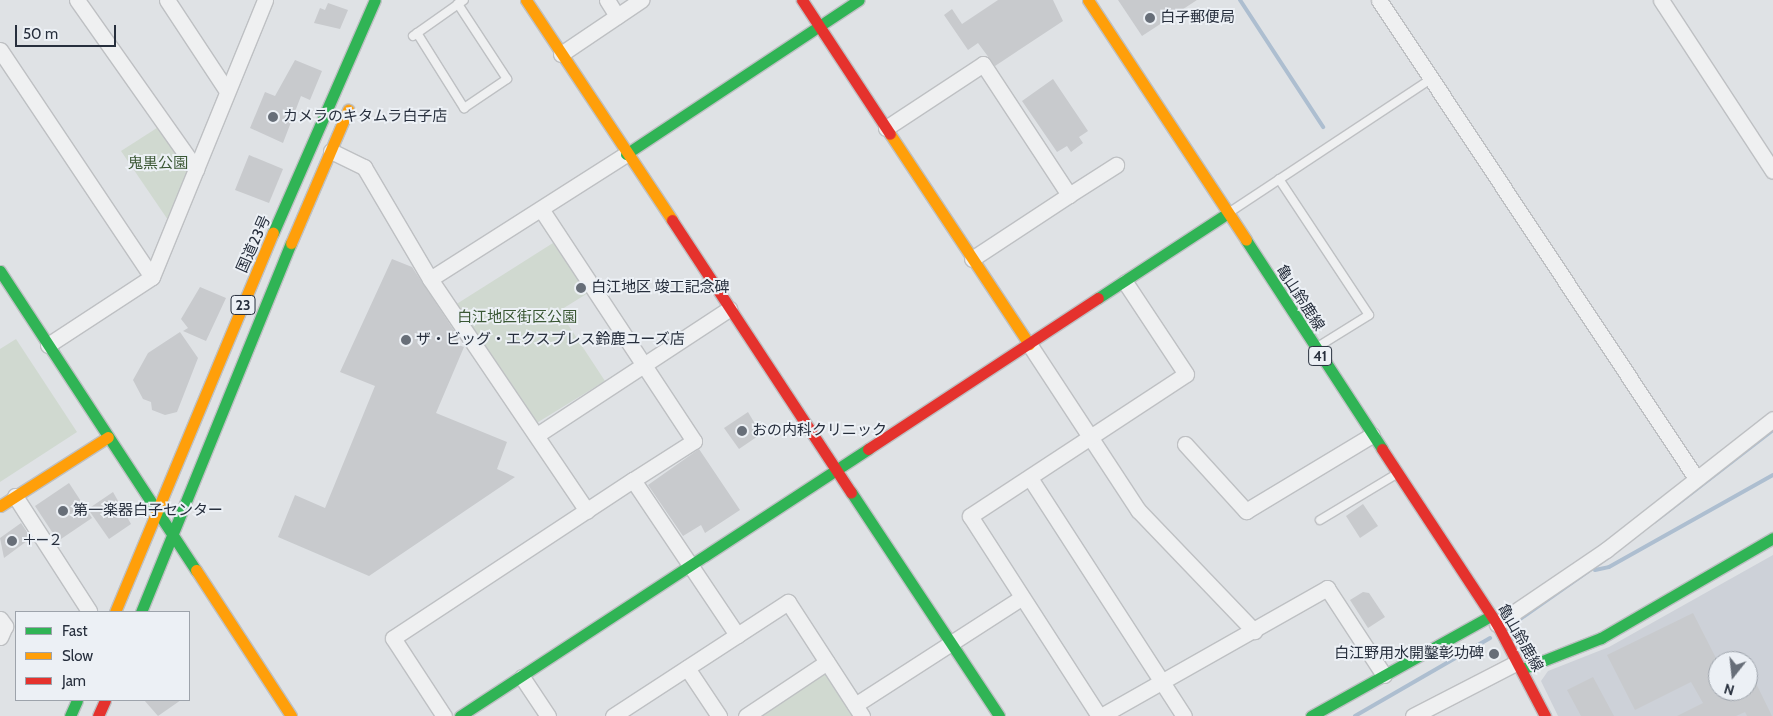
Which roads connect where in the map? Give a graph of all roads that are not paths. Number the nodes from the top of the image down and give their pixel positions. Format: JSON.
{"nodes":[{"id":1,"x":77,"y":0,"type":"edge"},
{"id":2,"x":167,"y":0,"type":"edge"},
{"id":3,"x":265,"y":0,"type":"edge"},
{"id":4,"x":375,"y":0,"type":"edge"},
{"id":5,"x":526,"y":0,"type":"edge"},
{"id":6,"x":607,"y":0,"type":"edge"},
{"id":7,"x":641,"y":0,"type":"edge"},
{"id":8,"x":802,"y":0,"type":"edge"},
{"id":9,"x":859,"y":0,"type":"edge"},
{"id":10,"x":1088,"y":0,"type":"edge"},
{"id":11,"x":1379,"y":0,"type":"edge"},
{"id":12,"x":1661,"y":0,"type":"edge"},
{"id":13,"x":461,"y":2,"type":"edge"},
{"id":14,"x":617,"y":16,"type":"junction"},
{"id":15,"x":819,"y":26,"type":"junction"},
{"id":16,"x":0,"y":50,"type":"edge"},
{"id":17,"x":561,"y":54,"type":"junction"},
{"id":18,"x":1431,"y":80,"type":"junction"},
{"id":19,"x":227,"y":91,"type":"junction"},
{"id":20,"x":353,"y":98,"type":"dead end"},
{"id":21,"x":886,"y":128,"type":"junction"},
{"id":22,"x":331,"y":151,"type":"junction"},
{"id":23,"x":626,"y":154,"type":"junction"},
{"id":24,"x":1116,"y":165,"type":"dead end"},
{"id":25,"x":196,"y":169,"type":"junction"},
{"id":26,"x":1773,"y":171,"type":"edge"},
{"id":27,"x":1279,"y":179,"type":"junction"},
{"id":28,"x":1070,"y":195,"type":"junction"},
{"id":29,"x":541,"y":209,"type":"junction"},
{"id":30,"x":1228,"y":213,"type":"junction"},
{"id":31,"x":972,"y":259,"type":"junction"},
{"id":32,"x":0,"y":271,"type":"edge"},
{"id":33,"x":152,"y":277,"type":"junction"},
{"id":34,"x":430,"y":279,"type":"junction"},
{"id":35,"x":1125,"y":282,"type":"junction"},
{"id":36,"x":729,"y":309,"type":"junction"},
{"id":37,"x":1029,"y":344,"type":"junction"},
{"id":38,"x":48,"y":345,"type":"junction"},
{"id":39,"x":1315,"y":349,"type":"junction"},
{"id":40,"x":643,"y":366,"type":"junction"},
{"id":41,"x":1773,"y":420,"type":"edge"},
{"id":42,"x":537,"y":435,"type":"junction"},
{"id":43,"x":1372,"y":435,"type":"junction"},
{"id":44,"x":108,"y":436,"type":"junction"},
{"id":45,"x":1092,"y":440,"type":"junction"},
{"id":46,"x":1185,"y":444,"type":"dead end"},
{"id":47,"x":835,"y":468,"type":"junction"},
{"id":48,"x":1397,"y":474,"type":"junction"},
{"id":49,"x":1030,"y":478,"type":"junction"},
{"id":50,"x":1696,"y":478,"type":"junction"},
{"id":51,"x":633,"y":480,"type":"junction"},
{"id":52,"x":15,"y":496,"type":"junction"},
{"id":53,"x":0,"y":506,"type":"edge"},
{"id":54,"x":587,"y":511,"type":"junction"},
{"id":55,"x":157,"y":512,"type":"junction"},
{"id":56,"x":1320,"y":520,"type":"dead end"},
{"id":57,"x":172,"y":537,"type":"junction"},
{"id":58,"x":1773,"y":538,"type":"edge"},
{"id":59,"x":692,"y":566,"type":"junction"},
{"id":60,"x":1021,"y":598,"type":"junction"},
{"id":61,"x":89,"y":611,"type":"dead end"},
{"id":62,"x":115,"y":611,"type":"edge"},
{"id":63,"x":141,"y":611,"type":"edge"},
{"id":64,"x":0,"y":619,"type":"edge"},
{"id":65,"x":1494,"y":620,"type":"junction"},
{"id":66,"x":1254,"y":631,"type":"junction"},
{"id":67,"x":737,"y":635,"type":"junction"},
{"id":68,"x":0,"y":637,"type":"edge"},
{"id":69,"x":950,"y":642,"type":"junction"},
{"id":70,"x":827,"y":662,"type":"junction"},
{"id":71,"x":1517,"y":667,"type":"junction"},
{"id":72,"x":687,"y":668,"type":"junction"},
{"id":73,"x":1384,"y":674,"type":"junction"},
{"id":74,"x":522,"y":677,"type":"junction"},
{"id":75,"x":1164,"y":681,"type":"junction"},
{"id":76,"x":77,"y":701,"type":"edge"},
{"id":77,"x":105,"y":701,"type":"edge"},
{"id":78,"x":858,"y":710,"type":"edge"},
{"id":79,"x":70,"y":716,"type":"edge"},
{"id":80,"x":98,"y":716,"type":"edge"},
{"id":81,"x":291,"y":716,"type":"edge"},
{"id":82,"x":444,"y":716,"type":"edge"},
{"id":83,"x":460,"y":716,"type":"edge"},
{"id":84,"x":548,"y":716,"type":"edge"},
{"id":85,"x":613,"y":716,"type":"edge"},
{"id":86,"x":719,"y":716,"type":"edge"},
{"id":87,"x":746,"y":716,"type":"edge"},
{"id":88,"x":998,"y":716,"type":"edge"},
{"id":89,"x":1100,"y":716,"type":"edge"},
{"id":90,"x":1184,"y":716,"type":"edge"},
{"id":91,"x":1311,"y":716,"type":"edge"},
{"id":92,"x":1413,"y":716,"type":"edge"},
{"id":93,"x":1546,"y":716,"type":"edge"}],
"edges":[{"from":1,"to":25,"type":"street"},
{"from":2,"to":19,"type":"street"},
{"from":3,"to":19,"type":"street"},
{"from":4,"to":55,"type":"main road","name":"国道23号","number":"23"},
{"from":5,"to":17,"type":"main road"},
{"from":6,"to":14,"type":"street"},
{"from":7,"to":14,"type":"street"},
{"from":8,"to":15,"type":"main road"},
{"from":9,"to":15,"type":"main road"},
{"from":10,"to":30,"type":"main road","name":"亀山鈴鹿線","number":"41"},
{"from":11,"to":18,"type":"street"},
{"from":12,"to":26,"type":"street"},
{"from":13,"to":13,"type":"lane"},
{"from":14,"to":17,"type":"street"},
{"from":15,"to":21,"type":"main road"},
{"from":15,"to":23,"type":"main road"},
{"from":16,"to":33,"type":"street"},
{"from":17,"to":23,"type":"main road"},
{"from":18,"to":27,"type":"lane"},
{"from":18,"to":50,"type":"street"},
{"from":19,"to":25,"type":"street"},
{"from":20,"to":22,"type":"main road","number":"23"},
{"from":21,"to":28,"type":"street"},
{"from":21,"to":31,"type":"main road"},
{"from":22,"to":34,"type":"street"},
{"from":22,"to":57,"type":"main road","number":"23"},
{"from":23,"to":29,"type":"street"},
{"from":23,"to":36,"type":"main road"},
{"from":24,"to":28,"type":"street"},
{"from":25,"to":33,"type":"street"},
{"from":27,"to":30,"type":"lane"},
{"from":27,"to":39,"type":"lane"},
{"from":28,"to":31,"type":"street"},
{"from":29,"to":34,"type":"street"},
{"from":29,"to":40,"type":"street"},
{"from":30,"to":35,"type":"main road"},
{"from":30,"to":39,"type":"main road","name":"亀山鈴鹿線","number":"41"},
{"from":31,"to":37,"type":"main road"},
{"from":32,"to":38,"type":"main road"},
{"from":33,"to":38,"type":"street"},
{"from":34,"to":42,"type":"street"},
{"from":35,"to":37,"type":"main road"},
{"from":35,"to":45,"type":"street"},
{"from":36,"to":40,"type":"street"},
{"from":36,"to":47,"type":"main road"},
{"from":37,"to":45,"type":"street"},
{"from":37,"to":47,"type":"main road"},
{"from":38,"to":44,"type":"main road"},
{"from":39,"to":43,"type":"main road","name":"亀山鈴鹿線","number":"41"},
{"from":40,"to":42,"type":"street"},
{"from":40,"to":51,"type":"street"},
{"from":41,"to":50,"type":"street"},
{"from":42,"to":54,"type":"street"},
{"from":43,"to":46,"type":"street"},
{"from":43,"to":48,"type":"main road","name":"亀山鈴鹿線","number":"41"},
{"from":44,"to":52,"type":"main road"},
{"from":44,"to":55,"type":"main road"},
{"from":45,"to":49,"type":"street"},
{"from":45,"to":66,"type":"street"},
{"from":47,"to":59,"type":"main road"},
{"from":47,"to":69,"type":"main road"},
{"from":48,"to":56,"type":"lane"},
{"from":48,"to":65,"type":"main road","name":"亀山鈴鹿線","number":"41"},
{"from":49,"to":60,"type":"street"},
{"from":49,"to":75,"type":"street"},
{"from":50,"to":65,"type":"street"},
{"from":51,"to":54,"type":"street"},
{"from":51,"to":59,"type":"street"},
{"from":52,"to":53,"type":"main road"},
{"from":52,"to":61,"type":"street"},
{"from":54,"to":82,"type":"street"},
{"from":55,"to":57,"type":"main road"},
{"from":55,"to":62,"type":"main road","name":"国道23号","number":"23"},
{"from":57,"to":63,"type":"main road","number":"23"},
{"from":57,"to":81,"type":"main road"},
{"from":58,"to":71,"type":"main road"},
{"from":59,"to":67,"type":"street"},
{"from":59,"to":74,"type":"main road"},
{"from":60,"to":69,"type":"street"},
{"from":60,"to":89,"type":"street"},
{"from":64,"to":68,"type":"street"},
{"from":65,"to":71,"type":"main road","name":"亀山鈴鹿線","number":"41"},
{"from":65,"to":73,"type":"main road"},
{"from":66,"to":73,"type":"street"},
{"from":66,"to":75,"type":"street"},
{"from":67,"to":70,"type":"street"},
{"from":67,"to":72,"type":"street"},
{"from":69,"to":78,"type":"street"},
{"from":69,"to":88,"type":"main road"},
{"from":70,"to":78,"type":"street"},
{"from":70,"to":87,"type":"street"},
{"from":71,"to":92,"type":"street"},
{"from":71,"to":93,"type":"main road","name":"亀山鈴鹿線","number":"41"},
{"from":72,"to":85,"type":"street"},
{"from":72,"to":86,"type":"street"},
{"from":73,"to":91,"type":"main road"},
{"from":74,"to":83,"type":"main road"},
{"from":74,"to":84,"type":"street"},
{"from":75,"to":89,"type":"street"},
{"from":75,"to":90,"type":"street"},
{"from":76,"to":79,"type":"main road"},
{"from":77,"to":80,"type":"main road"}]}
